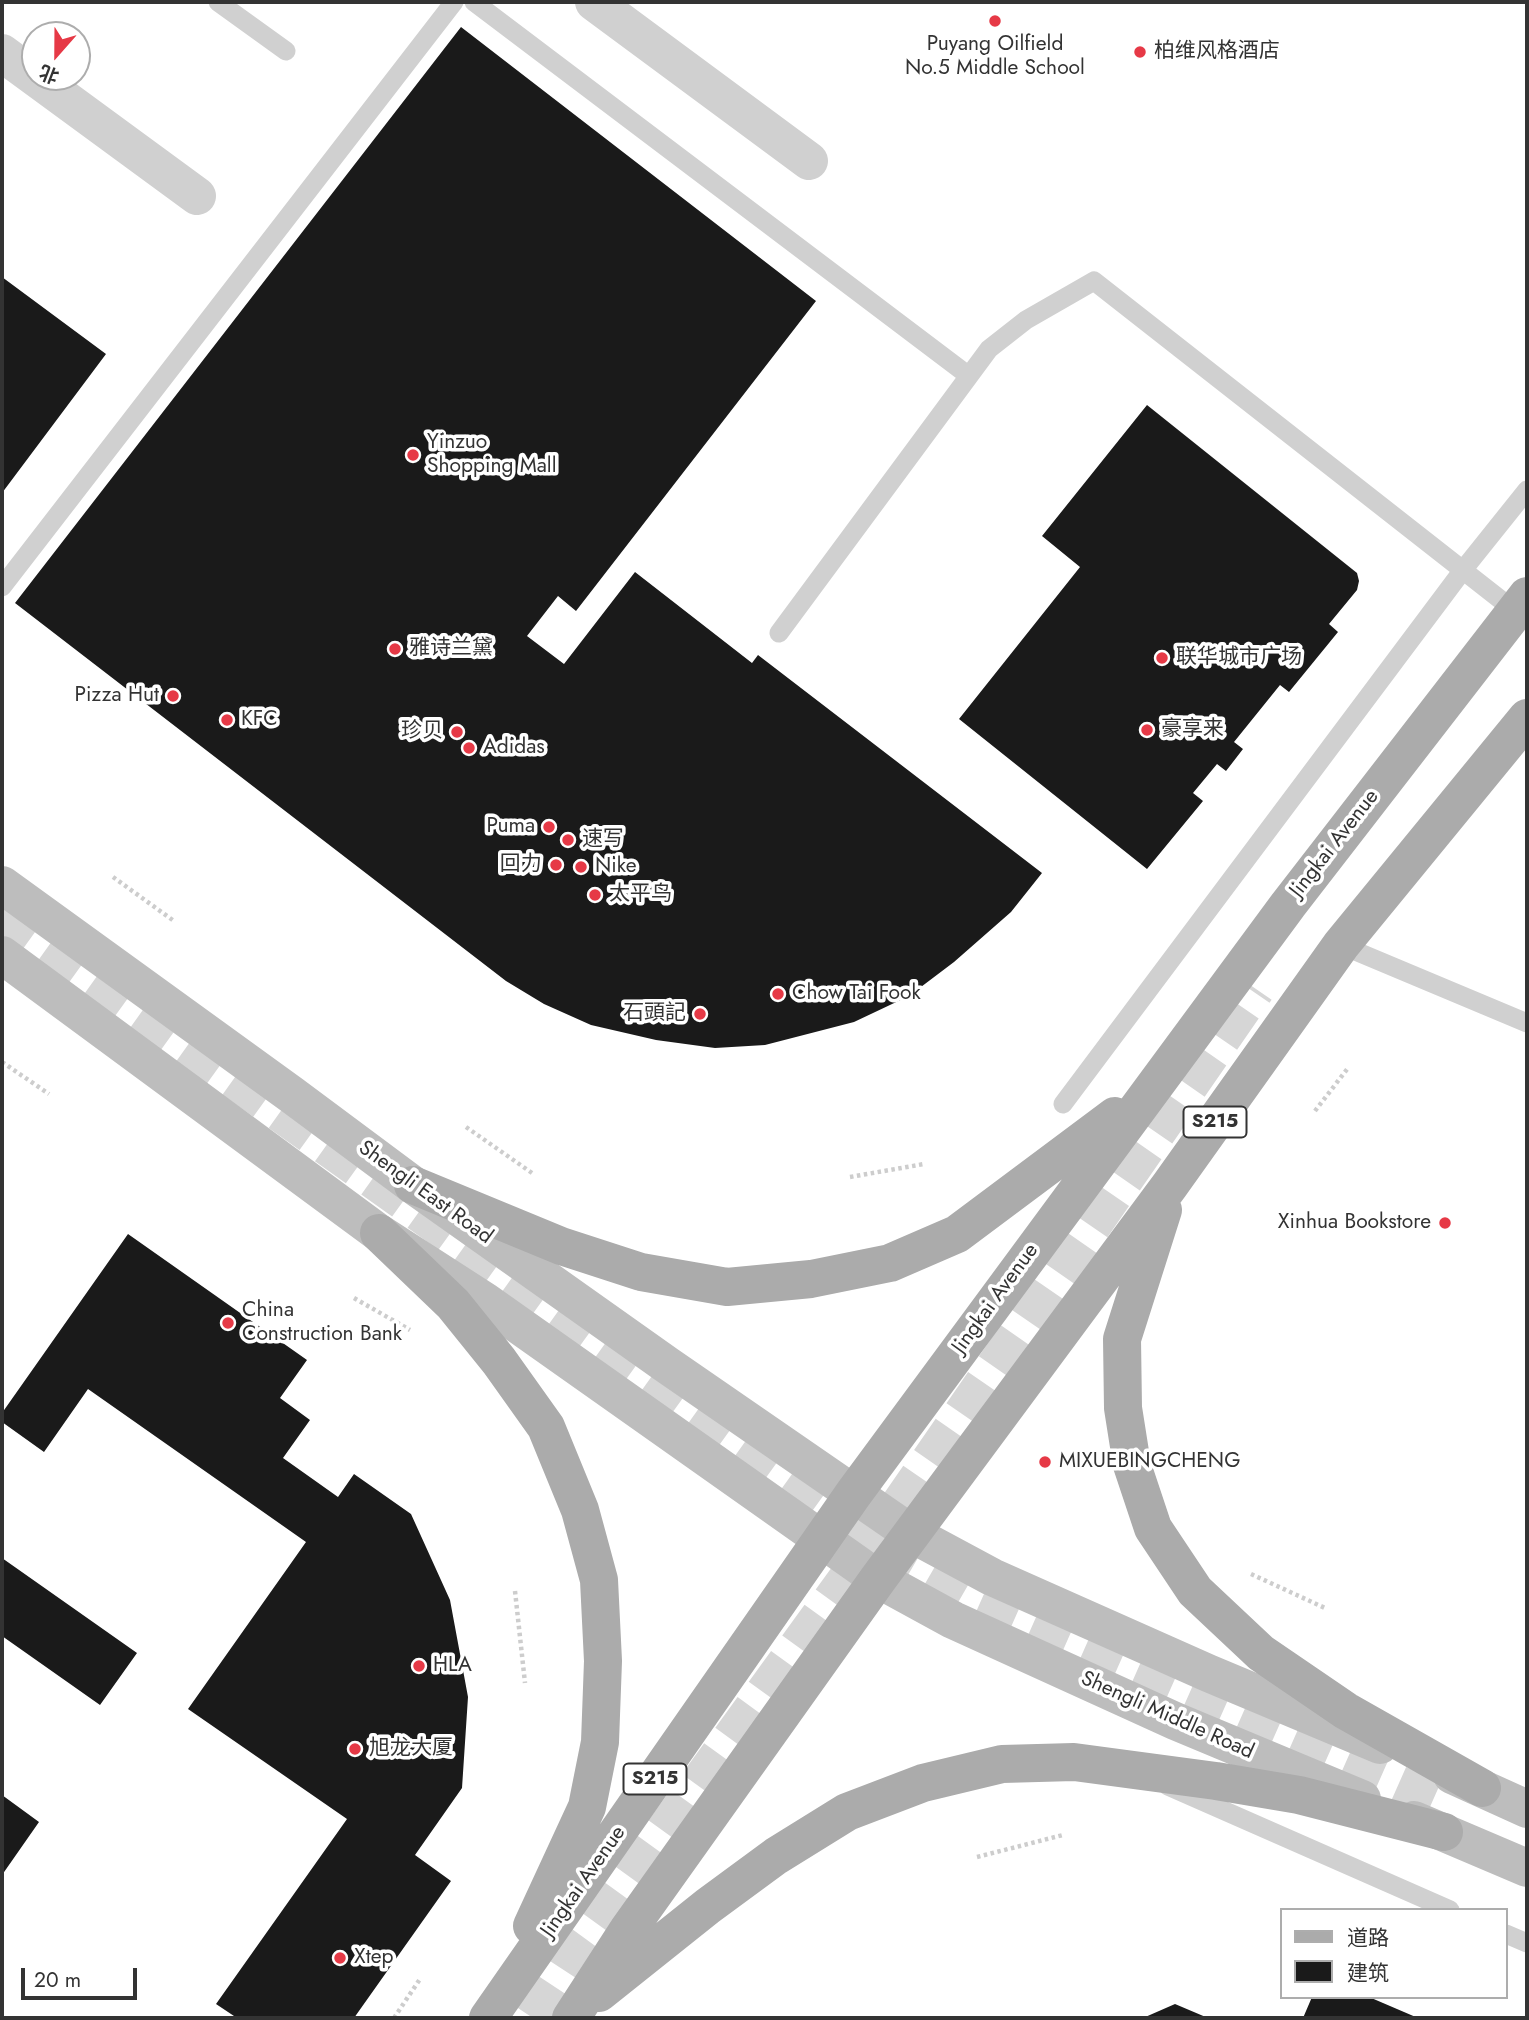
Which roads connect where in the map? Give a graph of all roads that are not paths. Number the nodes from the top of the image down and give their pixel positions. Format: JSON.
{"nodes":[{"id":1,"x":218,"y":2,"type":"edge"},
{"id":2,"x":454,"y":2,"type":"edge"},
{"id":3,"x":474,"y":2,"type":"edge"},
{"id":4,"x":594,"y":2,"type":"edge"},
{"id":5,"x":286,"y":51,"type":"dead end"},
{"id":6,"x":2,"y":53,"type":"edge"},
{"id":7,"x":809,"y":161,"type":"dead end"},
{"id":8,"x":197,"y":196,"type":"dead end"},
{"id":9,"x":969,"y":376,"type":"junction"},
{"id":10,"x":1527,"y":489,"type":"edge"},
{"id":11,"x":1463,"y":570,"type":"junction"},
{"id":12,"x":2,"y":587,"type":"edge"},
{"id":13,"x":1521,"y":603,"type":"edge"},
{"id":14,"x":779,"y":633,"type":"dead end"},
{"id":15,"x":1527,"y":718,"type":"edge"},
{"id":16,"x":2,"y":885,"type":"edge"},
{"id":17,"x":1340,"y":945,"type":"junction"},
{"id":18,"x":2,"y":955,"type":"edge"},
{"id":19,"x":1527,"y":1024,"type":"edge"},
{"id":20,"x":1150,"y":1090,"type":"junction"},
{"id":21,"x":1063,"y":1104,"type":"dead end"},
{"id":22,"x":413,"y":1185,"type":"junction"},
{"id":23,"x":1170,"y":1185,"type":"junction"},
{"id":24,"x":379,"y":1233,"type":"junction"},
{"id":25,"x":854,"y":1493,"type":"junction"},
{"id":26,"x":912,"y":1534,"type":"junction"},
{"id":27,"x":821,"y":1539,"type":"junction"},
{"id":28,"x":878,"y":1579,"type":"junction"},
{"id":29,"x":1135,"y":1771,"type":"junction"},
{"id":30,"x":1482,"y":1788,"type":"junction"},
{"id":31,"x":1527,"y":1809,"type":"edge"},
{"id":32,"x":1444,"y":1832,"type":"junction"},
{"id":33,"x":1527,"y":1868,"type":"edge"},
{"id":34,"x":1445,"y":1908,"type":"edge"},
{"id":35,"x":1508,"y":1935,"type":"edge"},
{"id":36,"x":1527,"y":1943,"type":"edge"},
{"id":37,"x":491,"y":2013,"type":"edge"},
{"id":38,"x":572,"y":2016,"type":"edge"}],
"edges":[{"from":1,"to":5,"type":"lane"},
{"from":2,"to":12,"type":"lane"},
{"from":3,"to":9,"type":"lane"},
{"from":4,"to":7,"type":"street"},
{"from":6,"to":8,"type":"street"},
{"from":9,"to":11,"type":"lane"},
{"from":9,"to":14,"type":"lane"},
{"from":10,"to":11,"type":"lane"},
{"from":11,"to":13,"type":"lane"},
{"from":11,"to":21,"type":"lane"},
{"from":13,"to":20,"type":"main road","name":"Jingkai Avenue","number":"S215"},
{"from":15,"to":17,"type":"main road","number":"S215"},
{"from":16,"to":22,"type":"main road","name":"Shengli East Road"},
{"from":17,"to":19,"type":"lane"},
{"from":17,"to":23,"type":"main road","number":"S215"},
{"from":18,"to":24,"type":"main road"},
{"from":20,"to":22,"type":"main road"},
{"from":20,"to":25,"type":"main road","name":"Jingkai Avenue","number":"S215"},
{"from":22,"to":25,"type":"main road","name":"Shengli East Road"},
{"from":23,"to":26,"type":"main road","number":"S215"},
{"from":23,"to":30,"type":"main road"},
{"from":24,"to":27,"type":"main road"},
{"from":24,"to":37,"type":"main road"},
{"from":25,"to":26,"type":"main road"},
{"from":25,"to":27,"type":"main road","name":"Jingkai Avenue","number":"S215"},
{"from":26,"to":28,"type":"main road","number":"S215"},
{"from":26,"to":30,"type":"main road"},
{"from":27,"to":28,"type":"main road","name":"Shengli Middle Road"},
{"from":27,"to":37,"type":"main road","name":"Jingkai Avenue","number":"S215"},
{"from":28,"to":32,"type":"main road","name":"Shengli Middle Road"},
{"from":28,"to":38,"type":"main road","number":"S215"},
{"from":29,"to":32,"type":"main road"},
{"from":29,"to":34,"type":"lane"},
{"from":29,"to":38,"type":"main road"},
{"from":30,"to":31,"type":"main road"},
{"from":32,"to":33,"type":"main road","name":"Shengli Middle Road"},
{"from":35,"to":36,"type":"lane"}]}
